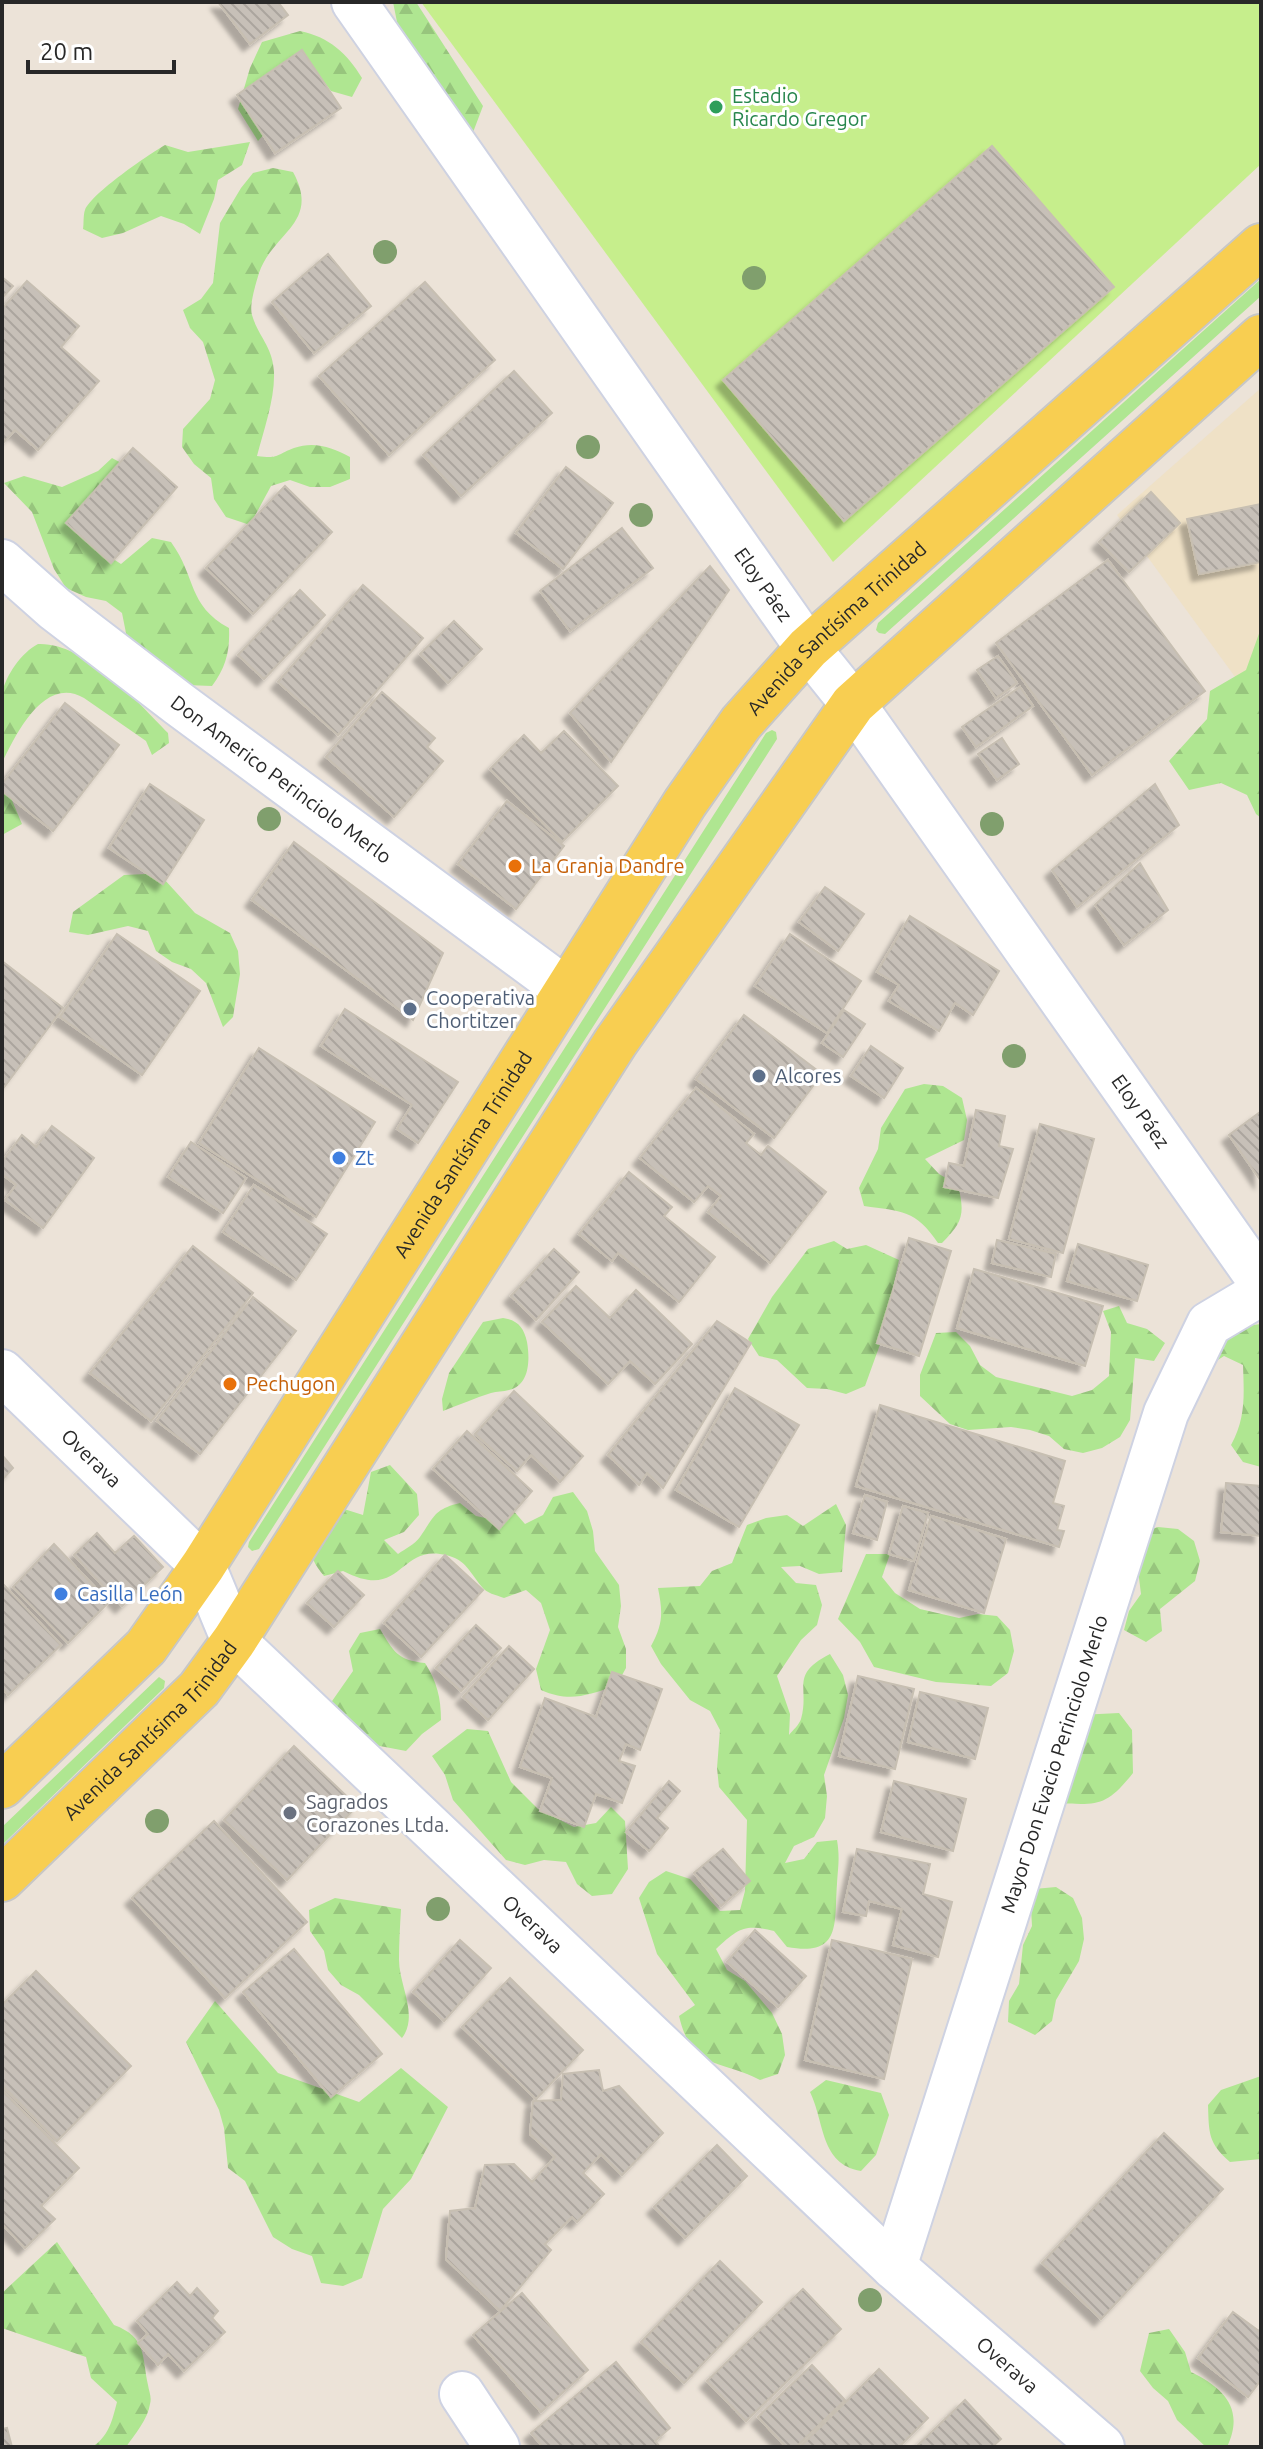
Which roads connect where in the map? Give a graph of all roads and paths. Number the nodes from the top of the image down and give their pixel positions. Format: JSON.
{"nodes":[{"id":1,"x":354,"y":2,"type":"edge"},
{"id":2,"x":1261,"y":246,"type":"edge"},
{"id":3,"x":1261,"y":337,"type":"edge"},
{"id":4,"x":2,"y":562,"type":"edge"},
{"id":5,"x":808,"y":648,"type":"junction"},
{"id":6,"x":853,"y":704,"type":"junction"},
{"id":7,"x":565,"y":989,"type":"junction"},
{"id":8,"x":1261,"y":1282,"type":"edge"},
{"id":9,"x":1261,"y":1293,"type":"edge"},
{"id":10,"x":2,"y":1372,"type":"edge"},
{"id":11,"x":203,"y":1566,"type":"junction"},
{"id":12,"x":234,"y":1641,"type":"junction"},
{"id":13,"x":2,"y":1786,"type":"edge"},
{"id":14,"x":2,"y":1879,"type":"edge"},
{"id":15,"x":894,"y":2267,"type":"junction"},
{"id":16,"x":462,"y":2394,"type":"dead end"},
{"id":17,"x":497,"y":2447,"type":"edge"},
{"id":18,"x":1102,"y":2447,"type":"edge"}],
"edges":[{"from":1,"to":5,"type":"street","name":"Eloy Páez"},
{"from":2,"to":5,"type":"main road","name":"Avenida Santísima Trinidad"},
{"from":3,"to":6,"type":"main road","name":"Avenida Santísima Trinidad"},
{"from":4,"to":7,"type":"street","name":"Don Americo Perinciolo Merlo"},
{"from":5,"to":6,"type":"street","name":"Eloy Páez"},
{"from":5,"to":7,"type":"main road","name":"Avenida Santísima Trinidad"},
{"from":6,"to":8,"type":"street","name":"Eloy Páez"},
{"from":6,"to":12,"type":"main road","name":"Avenida Santísima Trinidad"},
{"from":7,"to":11,"type":"main road","name":"Avenida Santísima Trinidad"},
{"from":9,"to":15,"type":"street","name":"Mayor Don Evacio Perinciolo Merlo"},
{"from":10,"to":11,"type":"street","name":"Overava"},
{"from":11,"to":12,"type":"street","name":"Overava"},
{"from":11,"to":13,"type":"main road","name":"Avenida Santísima Trinidad"},
{"from":12,"to":14,"type":"main road","name":"Avenida Santísima Trinidad"},
{"from":12,"to":15,"type":"street","name":"Overava"},
{"from":15,"to":18,"type":"street","name":"Overava"},
{"from":16,"to":17,"type":"street"}]}
